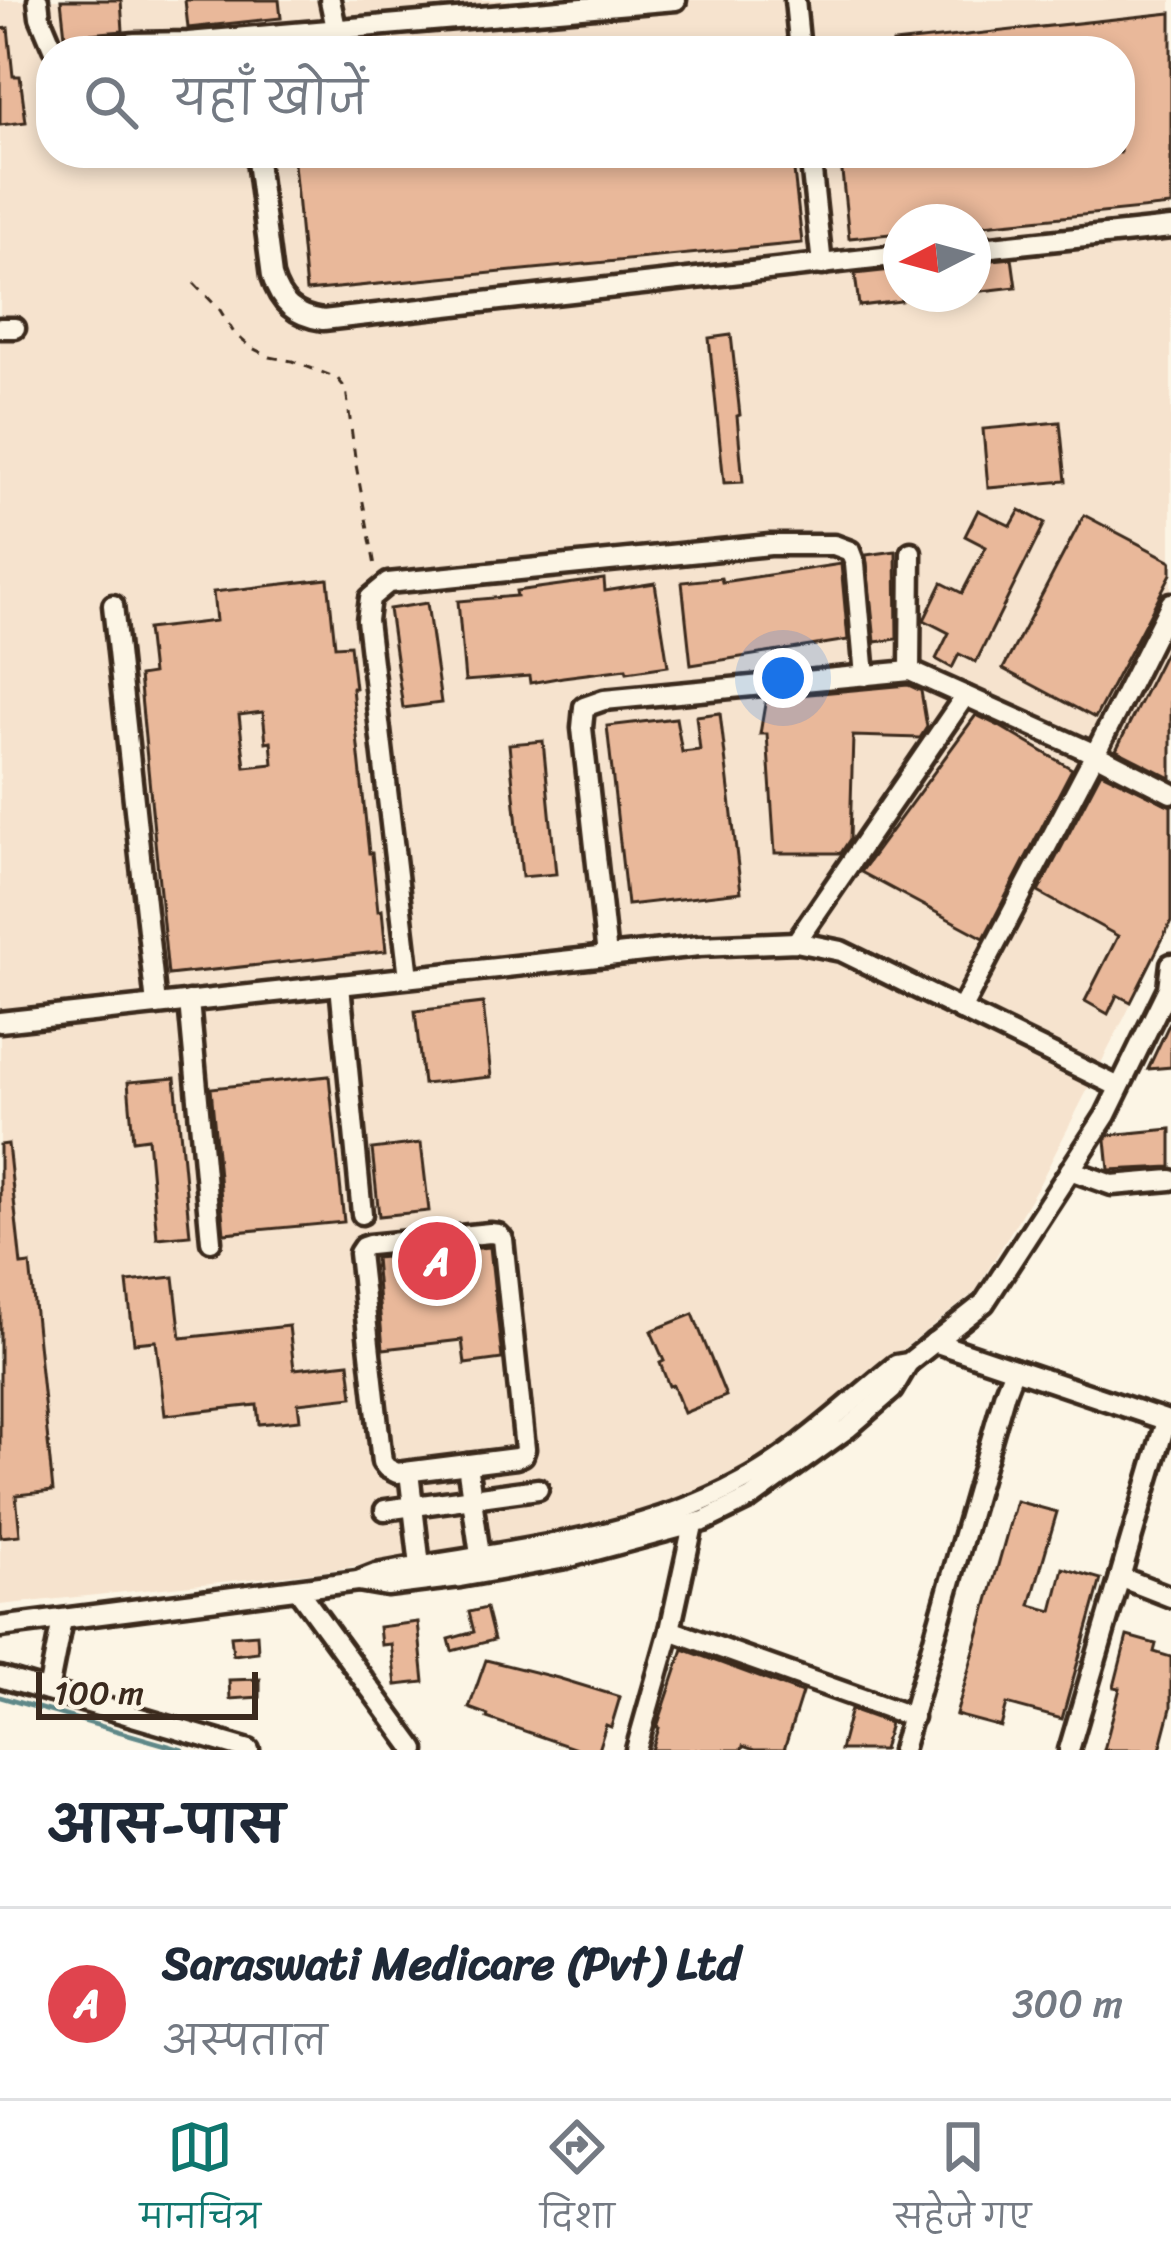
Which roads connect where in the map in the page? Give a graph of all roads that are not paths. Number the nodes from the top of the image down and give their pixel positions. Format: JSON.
{"nodes":[{"id":1,"x":38,"y":0,"type":"edge"},
{"id":2,"x":330,"y":0,"type":"edge"},
{"id":3,"x":676,"y":0,"type":"edge"},
{"id":4,"x":795,"y":0,"type":"edge"},
{"id":5,"x":336,"y":28,"type":"junction"},
{"id":6,"x":48,"y":36,"type":"edge"},
{"id":7,"x":293,"y":36,"type":"edge"},
{"id":8,"x":799,"y":36,"type":"edge"},
{"id":9,"x":258,"y":168,"type":"edge"},
{"id":10,"x":812,"y":168,"type":"edge"},
{"id":11,"x":1171,"y":229,"type":"edge"},
{"id":12,"x":991,"y":247,"type":"edge"},
{"id":13,"x":883,"y":257,"type":"edge"},
{"id":14,"x":822,"y":265,"type":"junction"},
{"id":15,"x":911,"y":552,"type":"dead end"},
{"id":16,"x":1171,"y":603,"type":"edge"},
{"id":17,"x":112,"y":604,"type":"dead end"},
{"id":18,"x":910,"y":671,"type":"junction"},
{"id":19,"x":865,"y":676,"type":"junction"},
{"id":20,"x":965,"y":697,"type":"junction"},
{"id":21,"x":1096,"y":754,"type":"junction"},
{"id":22,"x":1171,"y":794,"type":"edge"},
{"id":23,"x":796,"y":942,"type":"junction"},
{"id":24,"x":607,"y":956,"type":"junction"},
{"id":25,"x":1171,"y":964,"type":"edge"},
{"id":26,"x":409,"y":977,"type":"junction"},
{"id":27,"x":340,"y":985,"type":"junction"},
{"id":28,"x":1169,"y":986,"type":"edge"},
{"id":29,"x":189,"y":1001,"type":"junction"},
{"id":30,"x":156,"y":1005,"type":"junction"},
{"id":31,"x":961,"y":1010,"type":"junction"},
{"id":32,"x":0,"y":1022,"type":"edge"},
{"id":33,"x":1119,"y":1087,"type":"junction"},
{"id":34,"x":1070,"y":1170,"type":"junction"},
{"id":35,"x":1171,"y":1180,"type":"edge"},
{"id":36,"x":362,"y":1214,"type":"dead end"},
{"id":37,"x":211,"y":1241,"type":"dead end"},
{"id":38,"x":934,"y":1342,"type":"junction"},
{"id":39,"x":908,"y":1363,"type":"junction"},
{"id":40,"x":1014,"y":1369,"type":"junction"},
{"id":41,"x":1169,"y":1421,"type":"edge"},
{"id":42,"x":467,"y":1464,"type":"junction"},
{"id":43,"x":409,"y":1472,"type":"junction"},
{"id":44,"x":538,"y":1489,"type":"dead end"},
{"id":45,"x":472,"y":1498,"type":"junction"},
{"id":46,"x":413,"y":1506,"type":"junction"},
{"id":47,"x":385,"y":1510,"type":"dead end"},
{"id":48,"x":693,"y":1525,"type":"junction"},
{"id":49,"x":480,"y":1555,"type":"junction"},
{"id":50,"x":420,"y":1565,"type":"junction"},
{"id":51,"x":1120,"y":1577,"type":"junction"},
{"id":52,"x":358,"y":1581,"type":"junction"},
{"id":53,"x":298,"y":1590,"type":"junction"},
{"id":54,"x":1171,"y":1598,"type":"edge"},
{"id":55,"x":62,"y":1620,"type":"junction"},
{"id":56,"x":0,"y":1628,"type":"edge"},
{"id":57,"x":670,"y":1630,"type":"junction"},
{"id":58,"x":0,"y":1677,"type":"edge"},
{"id":59,"x":48,"y":1691,"type":"junction"},
{"id":60,"x":913,"y":1717,"type":"junction"},
{"id":61,"x":192,"y":1743,"type":"edge"},
{"id":62,"x":249,"y":1750,"type":"edge"},
{"id":63,"x":415,"y":1750,"type":"edge"},
{"id":64,"x":636,"y":1750,"type":"edge"},
{"id":65,"x":902,"y":1750,"type":"edge"},
{"id":66,"x":1069,"y":1750,"type":"edge"}],
"edges":[{"from":1,"to":6,"type":"street"},
{"from":2,"to":5,"type":"street"},
{"from":3,"to":5,"type":"street"},
{"from":4,"to":8,"type":"street"},
{"from":5,"to":7,"type":"street"},
{"from":9,"to":14,"type":"street"},
{"from":10,"to":14,"type":"street"},
{"from":11,"to":12,"type":"street"},
{"from":13,"to":14,"type":"street"},
{"from":15,"to":18,"type":"street"},
{"from":16,"to":21,"type":"street"},
{"from":17,"to":30,"type":"street"},
{"from":18,"to":19,"type":"street"},
{"from":18,"to":20,"type":"street"},
{"from":19,"to":24,"type":"street"},
{"from":19,"to":26,"type":"street"},
{"from":20,"to":21,"type":"street"},
{"from":20,"to":23,"type":"street"},
{"from":21,"to":22,"type":"street"},
{"from":21,"to":31,"type":"street"},
{"from":23,"to":24,"type":"street"},
{"from":23,"to":31,"type":"street"},
{"from":24,"to":26,"type":"street"},
{"from":25,"to":28,"type":"street"},
{"from":26,"to":27,"type":"street"},
{"from":27,"to":29,"type":"street"},
{"from":27,"to":36,"type":"street"},
{"from":28,"to":33,"type":"street"},
{"from":29,"to":30,"type":"street"},
{"from":29,"to":37,"type":"street"},
{"from":30,"to":32,"type":"street"},
{"from":31,"to":33,"type":"street"},
{"from":33,"to":34,"type":"street"},
{"from":34,"to":35,"type":"street"},
{"from":34,"to":38,"type":"street"},
{"from":38,"to":39,"type":"street"},
{"from":38,"to":40,"type":"street"},
{"from":39,"to":48,"type":"street"},
{"from":39,"to":49,"type":"street"},
{"from":40,"to":41,"type":"street"},
{"from":40,"to":60,"type":"street"},
{"from":41,"to":51,"type":"street"},
{"from":42,"to":43,"type":"street"},
{"from":42,"to":43,"type":"street"},
{"from":42,"to":45,"type":"street"},
{"from":43,"to":46,"type":"street"},
{"from":44,"to":45,"type":"street"},
{"from":45,"to":46,"type":"street"},
{"from":45,"to":49,"type":"street"},
{"from":46,"to":47,"type":"street"},
{"from":46,"to":50,"type":"street"},
{"from":48,"to":52,"type":"street"},
{"from":48,"to":57,"type":"street"},
{"from":49,"to":50,"type":"street"},
{"from":50,"to":52,"type":"street"},
{"from":51,"to":54,"type":"street"},
{"from":51,"to":66,"type":"street"},
{"from":52,"to":53,"type":"street"},
{"from":53,"to":55,"type":"street"},
{"from":53,"to":63,"type":"street"},
{"from":55,"to":56,"type":"street"},
{"from":55,"to":59,"type":"street"},
{"from":57,"to":60,"type":"street"},
{"from":57,"to":64,"type":"street"},
{"from":58,"to":59,"type":"street"},
{"from":59,"to":61,"type":"street"},
{"from":60,"to":65,"type":"street"},
{"from":61,"to":62,"type":"street"}]}
